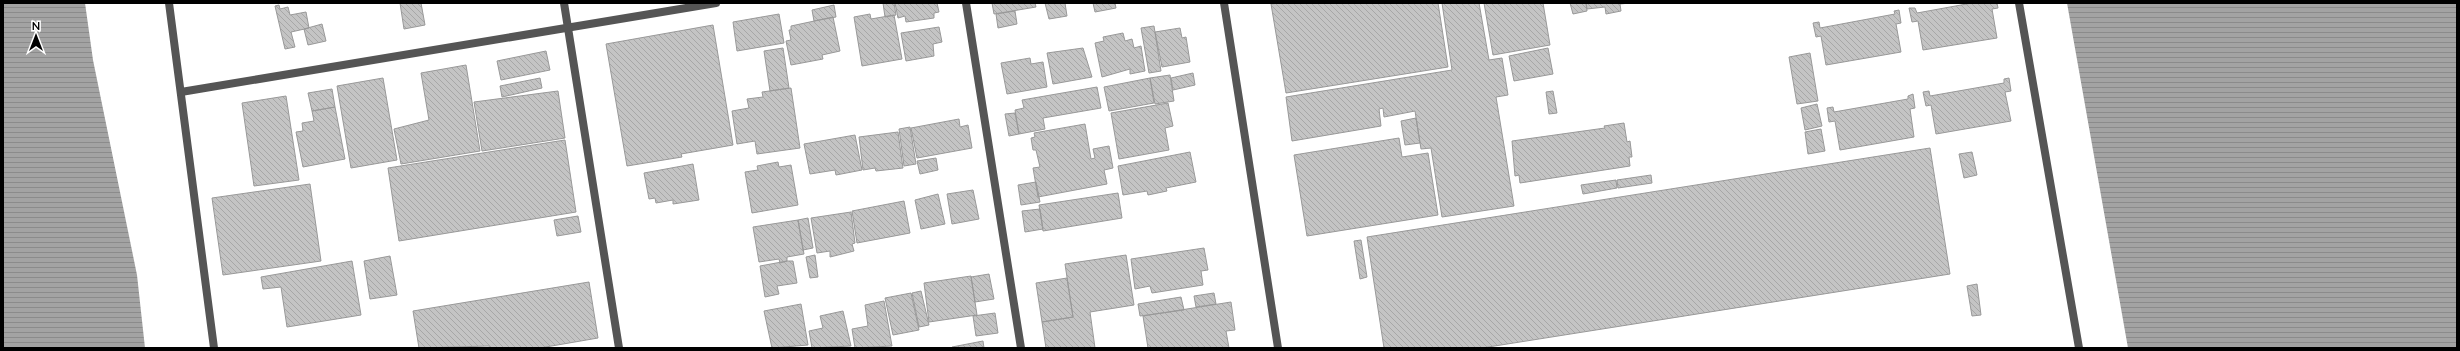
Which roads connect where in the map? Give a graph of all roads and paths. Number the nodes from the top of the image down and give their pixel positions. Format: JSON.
{"nodes":[{"id":1,"x":169,"y":3,"type":"edge"},
{"id":2,"x":564,"y":3,"type":"edge"},
{"id":3,"x":716,"y":3,"type":"edge"},
{"id":4,"x":966,"y":3,"type":"edge"},
{"id":5,"x":1224,"y":3,"type":"edge"},
{"id":6,"x":2019,"y":3,"type":"edge"},
{"id":7,"x":568,"y":26,"type":"junction"},
{"id":8,"x":181,"y":92,"type":"junction"},
{"id":9,"x":214,"y":348,"type":"edge"},
{"id":10,"x":619,"y":348,"type":"edge"},
{"id":11,"x":1021,"y":348,"type":"edge"},
{"id":12,"x":1278,"y":348,"type":"edge"},
{"id":13,"x":2079,"y":348,"type":"edge"}],
"edges":[{"from":1,"to":8,"type":"street"},
{"from":2,"to":7,"type":"street"},
{"from":3,"to":7,"type":"street"},
{"from":4,"to":11,"type":"street"},
{"from":5,"to":12,"type":"street"},
{"from":6,"to":13,"type":"street"},
{"from":7,"to":8,"type":"street"},
{"from":7,"to":10,"type":"street"},
{"from":8,"to":9,"type":"street"}]}
